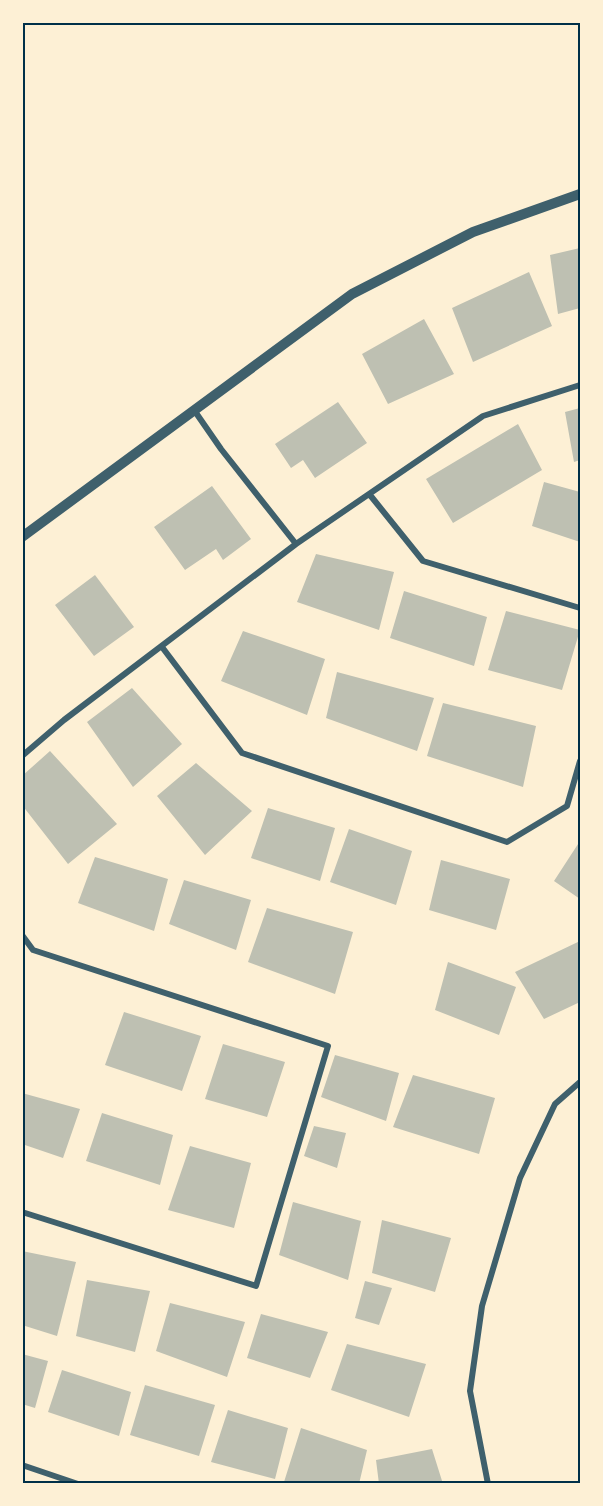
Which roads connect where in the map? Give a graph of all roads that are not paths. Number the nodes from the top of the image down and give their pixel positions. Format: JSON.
{"nodes":[{"id":1,"x":580,"y":194,"type":"edge"},
{"id":2,"x":580,"y":385,"type":"edge"},
{"id":3,"x":194,"y":409,"type":"junction"},
{"id":4,"x":370,"y":495,"type":"junction"},
{"id":5,"x":22,"y":537,"type":"edge"},
{"id":6,"x":296,"y":544,"type":"junction"},
{"id":7,"x":580,"y":608,"type":"edge"},
{"id":8,"x":162,"y":647,"type":"junction"},
{"id":9,"x":22,"y":756,"type":"edge"},
{"id":10,"x":580,"y":760,"type":"edge"},
{"id":11,"x":22,"y":935,"type":"edge"},
{"id":12,"x":580,"y":1082,"type":"edge"},
{"id":13,"x":22,"y":1212,"type":"edge"},
{"id":14,"x":22,"y":1465,"type":"edge"},
{"id":15,"x":78,"y":1484,"type":"edge"},
{"id":16,"x":488,"y":1484,"type":"edge"}],
"edges":[{"from":1,"to":3,"type":"street"},
{"from":2,"to":4,"type":"street"},
{"from":3,"to":5,"type":"street"},
{"from":3,"to":6,"type":"street"},
{"from":4,"to":6,"type":"street"},
{"from":4,"to":7,"type":"street"},
{"from":6,"to":8,"type":"street"},
{"from":8,"to":9,"type":"street"},
{"from":8,"to":10,"type":"street"},
{"from":11,"to":13,"type":"street"},
{"from":12,"to":16,"type":"street"},
{"from":14,"to":15,"type":"street"}]}
